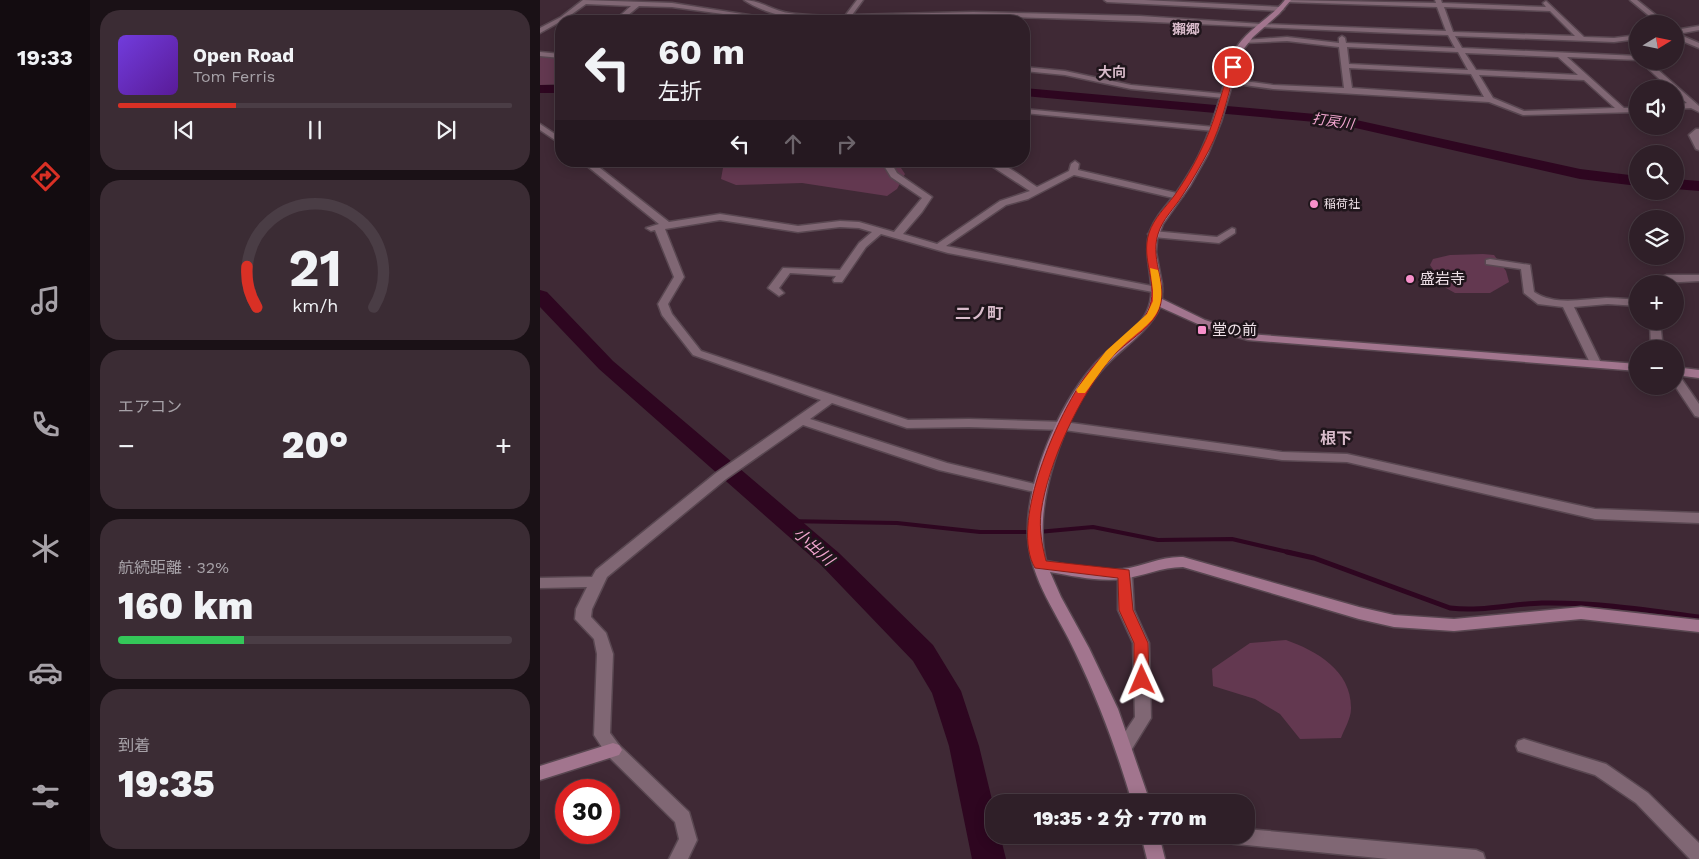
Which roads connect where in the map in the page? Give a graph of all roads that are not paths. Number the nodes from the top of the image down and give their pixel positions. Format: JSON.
{"nodes":[{"id":1,"x":747,"y":0,"type":"edge"},
{"id":2,"x":860,"y":0,"type":"edge"},
{"id":3,"x":1107,"y":0,"type":"edge"},
{"id":4,"x":1288,"y":0,"type":"edge"},
{"id":5,"x":1542,"y":0,"type":"edge"},
{"id":6,"x":1633,"y":0,"type":"edge"},
{"id":7,"x":586,"y":1,"type":"edge"},
{"id":8,"x":1361,"y":1,"type":"edge"},
{"id":9,"x":1439,"y":3,"type":"edge"},
{"id":10,"x":637,"y":4,"type":"junction"},
{"id":11,"x":769,"y":9,"type":"junction"},
{"id":12,"x":1552,"y":9,"type":"junction"},
{"id":13,"x":1281,"y":10,"type":"junction"},
{"id":14,"x":567,"y":15,"type":"edge"},
{"id":15,"x":624,"y":15,"type":"edge"},
{"id":16,"x":728,"y":15,"type":"edge"},
{"id":17,"x":758,"y":15,"type":"edge"},
{"id":18,"x":791,"y":15,"type":"edge"},
{"id":19,"x":849,"y":15,"type":"edge"},
{"id":20,"x":942,"y":15,"type":"edge"},
{"id":21,"x":1006,"y":15,"type":"edge"},
{"id":22,"x":1652,"y":15,"type":"edge"},
{"id":23,"x":1030,"y":16,"type":"edge"},
{"id":24,"x":555,"y":23,"type":"edge"},
{"id":25,"x":1262,"y":26,"type":"junction"},
{"id":26,"x":1699,"y":28,"type":"edge"},
{"id":27,"x":1342,"y":30,"type":"junction"},
{"id":28,"x":540,"y":31,"type":"edge"},
{"id":29,"x":1684,"y":31,"type":"edge"},
{"id":30,"x":1451,"y":35,"type":"junction"},
{"id":31,"x":1542,"y":38,"type":"junction"},
{"id":32,"x":1629,"y":38,"type":"edge"},
{"id":33,"x":1684,"y":38,"type":"edge"},
{"id":34,"x":1582,"y":39,"type":"junction"},
{"id":35,"x":1614,"y":40,"type":"junction"},
{"id":36,"x":1245,"y":42,"type":"junction"},
{"id":37,"x":1342,"y":45,"type":"junction"},
{"id":38,"x":1622,"y":45,"type":"dead end"},
{"id":39,"x":1699,"y":46,"type":"edge"},
{"id":40,"x":1461,"y":50,"type":"junction"},
{"id":41,"x":540,"y":54,"type":"edge"},
{"id":42,"x":555,"y":55,"type":"edge"},
{"id":43,"x":1560,"y":56,"type":"junction"},
{"id":44,"x":1629,"y":57,"type":"edge"},
{"id":45,"x":1345,"y":66,"type":"junction"},
{"id":46,"x":1030,"y":70,"type":"edge"},
{"id":47,"x":1653,"y":70,"type":"edge"},
{"id":48,"x":1474,"y":73,"type":"junction"},
{"id":49,"x":1588,"y":78,"type":"junction"},
{"id":50,"x":1229,"y":82,"type":"junction"},
{"id":51,"x":1348,"y":90,"type":"junction"},
{"id":52,"x":1224,"y":96,"type":"junction"},
{"id":53,"x":1490,"y":100,"type":"junction"},
{"id":54,"x":1696,"y":107,"type":"edge"},
{"id":55,"x":1623,"y":111,"type":"junction"},
{"id":56,"x":1629,"y":111,"type":"edge"},
{"id":57,"x":1030,"y":112,"type":"edge"},
{"id":58,"x":543,"y":128,"type":"edge"},
{"id":59,"x":1214,"y":129,"type":"junction"},
{"id":60,"x":1699,"y":131,"type":"edge"},
{"id":61,"x":555,"y":137,"type":"edge"},
{"id":62,"x":1699,"y":147,"type":"edge"},
{"id":63,"x":592,"y":167,"type":"edge"},
{"id":64,"x":889,"y":167,"type":"edge"},
{"id":65,"x":1001,"y":167,"type":"edge"},
{"id":66,"x":1036,"y":192,"type":"junction"},
{"id":67,"x":1178,"y":196,"type":"junction"},
{"id":68,"x":659,"y":226,"type":"junction"},
{"id":69,"x":880,"y":230,"type":"junction"},
{"id":70,"x":1232,"y":231,"type":"dead end"},
{"id":71,"x":1153,"y":234,"type":"junction"},
{"id":72,"x":897,"y":235,"type":"junction"},
{"id":73,"x":939,"y":247,"type":"junction"},
{"id":74,"x":1490,"y":262,"type":"dead end"},
{"id":75,"x":1684,"y":278,"type":"edge"},
{"id":76,"x":1699,"y":278,"type":"edge"},
{"id":77,"x":779,"y":293,"type":"dead end"},
{"id":78,"x":1158,"y":295,"type":"junction"},
{"id":79,"x":1629,"y":302,"type":"edge"},
{"id":80,"x":1567,"y":304,"type":"junction"},
{"id":81,"x":1596,"y":364,"type":"junction"},
{"id":82,"x":1629,"y":367,"type":"edge"},
{"id":83,"x":1684,"y":372,"type":"edge"},
{"id":84,"x":1699,"y":374,"type":"edge"},
{"id":85,"x":1684,"y":390,"type":"edge"},
{"id":86,"x":830,"y":399,"type":"junction"},
{"id":87,"x":1699,"y":413,"type":"edge"},
{"id":88,"x":801,"y":420,"type":"junction"},
{"id":89,"x":1064,"y":426,"type":"junction"},
{"id":90,"x":1039,"y":490,"type":"junction"},
{"id":91,"x":1699,"y":518,"type":"edge"},
{"id":92,"x":1040,"y":565,"type":"junction"},
{"id":93,"x":1125,"y":574,"type":"junction"},
{"id":94,"x":595,"y":582,"type":"junction"},
{"id":95,"x":540,"y":583,"type":"edge"},
{"id":96,"x":1699,"y":626,"type":"edge"},
{"id":97,"x":1524,"y":746,"type":"dead end"},
{"id":98,"x":1124,"y":747,"type":"junction"},
{"id":99,"x":613,"y":750,"type":"junction"},
{"id":100,"x":540,"y":773,"type":"edge"},
{"id":101,"x":1139,"y":794,"type":"edge"},
{"id":102,"x":1255,"y":838,"type":"edge"},
{"id":103,"x":1152,"y":844,"type":"edge"},
{"id":104,"x":1699,"y":855,"type":"edge"},
{"id":105,"x":678,"y":859,"type":"edge"},
{"id":106,"x":1156,"y":859,"type":"edge"},
{"id":107,"x":1476,"y":859,"type":"edge"}],
"edges":[{"from":1,"to":11,"type":"street"},
{"from":2,"to":19,"type":"street"},
{"from":3,"to":13,"type":"street"},
{"from":4,"to":8,"type":"street"},
{"from":4,"to":13,"type":"street"},
{"from":5,"to":12,"type":"street"},
{"from":6,"to":22,"type":"street"},
{"from":7,"to":10,"type":"street"},
{"from":7,"to":14,"type":"street"},
{"from":8,"to":9,"type":"street"},
{"from":9,"to":12,"type":"street"},
{"from":9,"to":30,"type":"street"},
{"from":10,"to":15,"type":"street"},
{"from":10,"to":16,"type":"street"},
{"from":11,"to":17,"type":"street"},
{"from":11,"to":18,"type":"street"},
{"from":12,"to":34,"type":"street"},
{"from":13,"to":25,"type":"street"},
{"from":20,"to":21,"type":"street"},
{"from":23,"to":25,"type":"street"},
{"from":24,"to":28,"type":"street"},
{"from":25,"to":27,"type":"street"},
{"from":25,"to":36,"type":"street"},
{"from":26,"to":29,"type":"street"},
{"from":27,"to":30,"type":"street"},
{"from":27,"to":37,"type":"street"},
{"from":30,"to":31,"type":"street"},
{"from":30,"to":40,"type":"street"},
{"from":31,"to":34,"type":"street"},
{"from":31,"to":43,"type":"street"},
{"from":32,"to":35,"type":"street"},
{"from":33,"to":39,"type":"street"},
{"from":34,"to":35,"type":"street"},
{"from":35,"to":38,"type":"street"},
{"from":36,"to":37,"type":"street"},
{"from":36,"to":50,"type":"street"},
{"from":37,"to":40,"type":"street"},
{"from":37,"to":45,"type":"street"},
{"from":40,"to":43,"type":"street"},
{"from":40,"to":48,"type":"street"},
{"from":41,"to":42,"type":"street"},
{"from":43,"to":44,"type":"street"},
{"from":43,"to":49,"type":"street"},
{"from":45,"to":48,"type":"street"},
{"from":45,"to":51,"type":"street"},
{"from":46,"to":52,"type":"street"},
{"from":47,"to":54,"type":"street"},
{"from":48,"to":49,"type":"street"},
{"from":48,"to":53,"type":"street"},
{"from":49,"to":55,"type":"street"},
{"from":50,"to":51,"type":"street"},
{"from":50,"to":52,"type":"street"},
{"from":51,"to":53,"type":"street"},
{"from":52,"to":59,"type":"street"},
{"from":53,"to":55,"type":"street"},
{"from":55,"to":56,"type":"street"},
{"from":57,"to":59,"type":"street"},
{"from":58,"to":61,"type":"street"},
{"from":59,"to":67,"type":"street"},
{"from":60,"to":62,"type":"street"},
{"from":63,"to":68,"type":"street"},
{"from":64,"to":72,"type":"street"},
{"from":65,"to":66,"type":"street"},
{"from":66,"to":67,"type":"street"},
{"from":66,"to":73,"type":"street"},
{"from":67,"to":71,"type":"street"},
{"from":68,"to":69,"type":"street"},
{"from":68,"to":86,"type":"street"},
{"from":69,"to":72,"type":"street"},
{"from":69,"to":77,"type":"street"},
{"from":70,"to":71,"type":"street"},
{"from":71,"to":78,"type":"street"},
{"from":72,"to":73,"type":"street"},
{"from":73,"to":78,"type":"street"},
{"from":74,"to":80,"type":"street"},
{"from":75,"to":76,"type":"street"},
{"from":78,"to":81,"type":"street"},
{"from":78,"to":89,"type":"street"},
{"from":79,"to":80,"type":"street"},
{"from":80,"to":81,"type":"street"},
{"from":81,"to":82,"type":"street"},
{"from":83,"to":84,"type":"street"},
{"from":85,"to":87,"type":"street"},
{"from":86,"to":88,"type":"street"},
{"from":86,"to":89,"type":"street"},
{"from":88,"to":90,"type":"street"},
{"from":88,"to":94,"type":"street"},
{"from":89,"to":90,"type":"street"},
{"from":89,"to":91,"type":"street"},
{"from":90,"to":92,"type":"street"},
{"from":92,"to":93,"type":"street"},
{"from":92,"to":98,"type":"street"},
{"from":93,"to":96,"type":"street"},
{"from":93,"to":98,"type":"street"},
{"from":94,"to":95,"type":"street"},
{"from":94,"to":99,"type":"street"},
{"from":97,"to":104,"type":"street"},
{"from":98,"to":101,"type":"street"},
{"from":99,"to":100,"type":"street"},
{"from":99,"to":105,"type":"street"},
{"from":102,"to":107,"type":"street"},
{"from":103,"to":106,"type":"street"}]}
